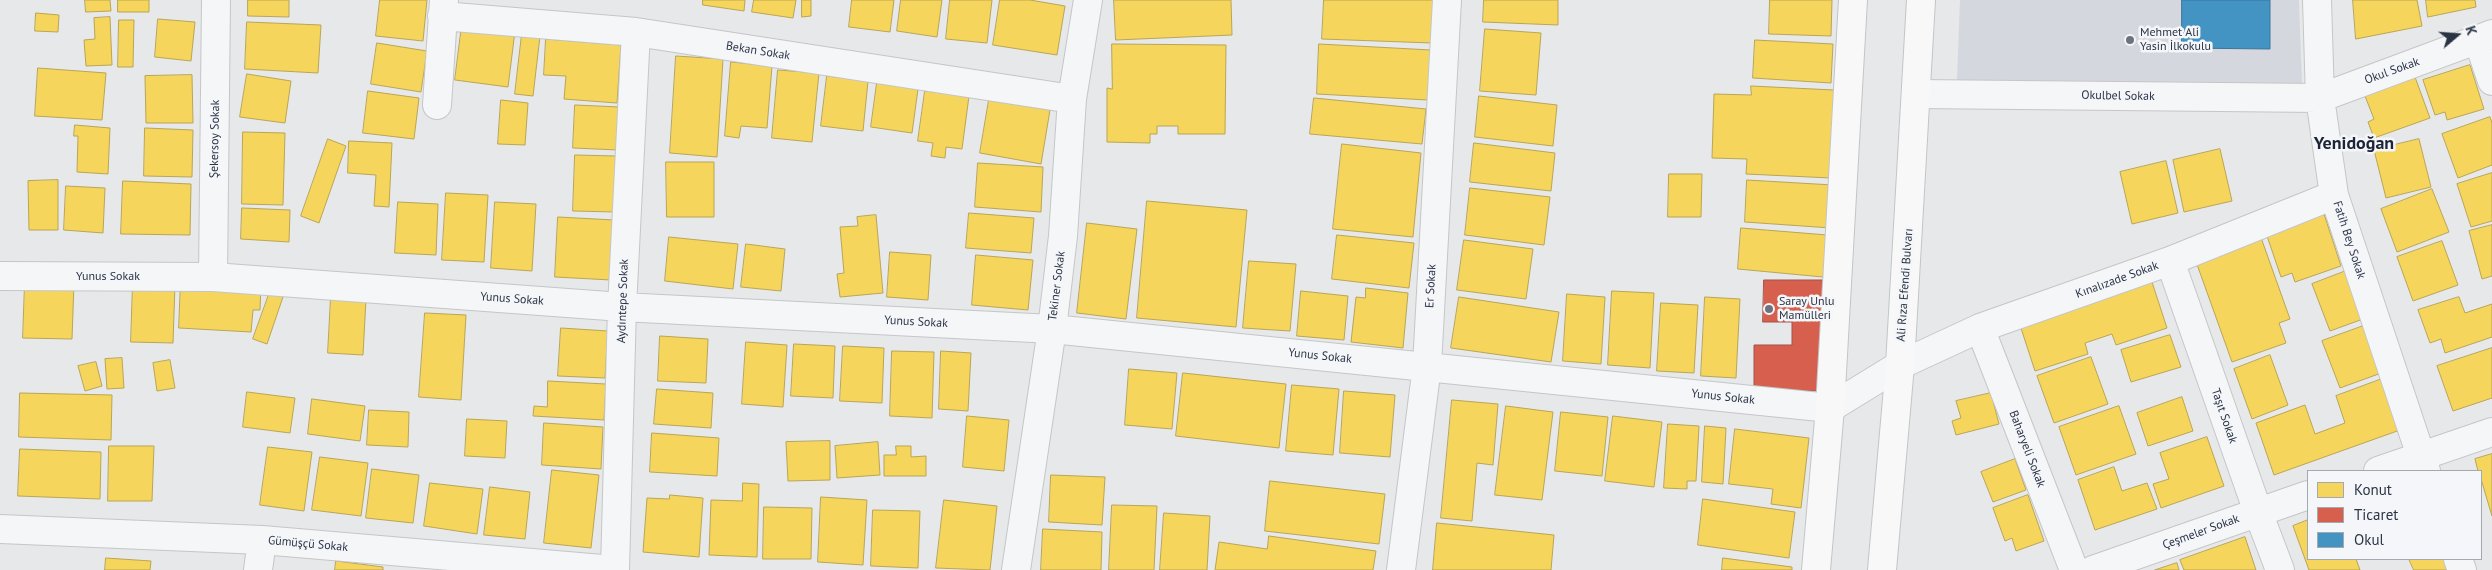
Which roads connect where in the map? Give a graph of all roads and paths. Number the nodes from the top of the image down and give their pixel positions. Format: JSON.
{"nodes":[{"id":1,"x":216,"y":0,"type":"edge"},
{"id":2,"x":1088,"y":0,"type":"edge"},
{"id":3,"x":1447,"y":0,"type":"edge"},
{"id":4,"x":1853,"y":0,"type":"edge"},
{"id":5,"x":1921,"y":0,"type":"edge"},
{"id":6,"x":2317,"y":0,"type":"edge"},
{"id":7,"x":443,"y":8,"type":"edge"},
{"id":8,"x":636,"y":32,"type":"junction"},
{"id":9,"x":2485,"y":37,"type":"edge"},
{"id":10,"x":2492,"y":81,"type":"edge"},
{"id":11,"x":1916,"y":94,"type":"junction"},
{"id":12,"x":2320,"y":98,"type":"junction"},
{"id":13,"x":1072,"y":99,"type":"junction"},
{"id":14,"x":437,"y":106,"type":"dead end"},
{"id":15,"x":2334,"y":194,"type":"junction"},
{"id":16,"x":2170,"y":261,"type":"junction"},
{"id":17,"x":0,"y":276,"type":"edge"},
{"id":18,"x":213,"y":277,"type":"junction"},
{"id":19,"x":622,"y":308,"type":"junction"},
{"id":20,"x":1980,"y":328,"type":"junction"},
{"id":21,"x":1052,"y":329,"type":"junction"},
{"id":22,"x":1900,"y":365,"type":"junction"},
{"id":23,"x":1427,"y":366,"type":"junction"},
{"id":24,"x":1830,"y":408,"type":"junction"},
{"id":25,"x":2492,"y":432,"type":"edge"},
{"id":26,"x":2423,"y":464,"type":"edge"},
{"id":27,"x":2384,"y":470,"type":"edge"},
{"id":28,"x":2307,"y":495,"type":"edge"},
{"id":29,"x":2258,"y":512,"type":"junction"},
{"id":30,"x":0,"y":529,"type":"edge"},
{"id":31,"x":262,"y":540,"type":"junction"},
{"id":32,"x":258,"y":570,"type":"edge"},
{"id":33,"x":615,"y":570,"type":"edge"},
{"id":34,"x":1016,"y":570,"type":"edge"},
{"id":35,"x":1401,"y":570,"type":"edge"},
{"id":36,"x":1816,"y":570,"type":"edge"},
{"id":37,"x":1882,"y":570,"type":"edge"},
{"id":38,"x":2074,"y":570,"type":"edge"},
{"id":39,"x":2093,"y":570,"type":"edge"},
{"id":40,"x":2280,"y":570,"type":"edge"}],
"edges":[{"from":1,"to":18,"type":"street","name":"Şekersoy Sokak"},
{"from":2,"to":13,"type":"street","name":"Tekiner Sokak"},
{"from":3,"to":23,"type":"street","name":"Er Sokak"},
{"from":4,"to":24,"type":"main road"},
{"from":5,"to":11,"type":"main road","name":"Ali Rıza Efendi Bulvarı"},
{"from":6,"to":12,"type":"street","name":"Fatih Bey Sokak"},
{"from":7,"to":8,"type":"street","name":"Bekan Sokak"},
{"from":7,"to":14,"type":"street"},
{"from":8,"to":13,"type":"street","name":"Bekan Sokak"},
{"from":8,"to":19,"type":"street","name":"Aydıntepe Sokak"},
{"from":9,"to":10,"type":"street"},
{"from":9,"to":12,"type":"street","name":"Okul Sokak"},
{"from":11,"to":12,"type":"street","name":"Okulbel Sokak"},
{"from":11,"to":22,"type":"main road","name":"Ali Rıza Efendi Bulvarı"},
{"from":12,"to":15,"type":"street","name":"Fatih Bey Sokak"},
{"from":13,"to":21,"type":"street","name":"Tekiner Sokak"},
{"from":15,"to":16,"type":"street","name":"Kınalızade Sokak"},
{"from":15,"to":26,"type":"street","name":"Fatih Bey Sokak"},
{"from":16,"to":20,"type":"street","name":"Kınalızade Sokak"},
{"from":16,"to":29,"type":"street","name":"Taşıt Sokak"},
{"from":17,"to":18,"type":"street","name":"Yunus Sokak"},
{"from":18,"to":19,"type":"street","name":"Yunus Sokak"},
{"from":19,"to":21,"type":"street","name":"Yunus Sokak"},
{"from":19,"to":33,"type":"street","name":"Aydıntepe Sokak"},
{"from":20,"to":22,"type":"street","name":"Kınalızade Sokak"},
{"from":20,"to":38,"type":"street","name":"Baharyeli Sokak"},
{"from":21,"to":23,"type":"street","name":"Yunus Sokak"},
{"from":21,"to":34,"type":"street","name":"Tekiner Sokak"},
{"from":22,"to":24,"type":"street","name":"Kınalızade Sokak"},
{"from":22,"to":37,"type":"main road","name":"Ali Rıza Efendi Bulvarı"},
{"from":23,"to":24,"type":"street","name":"Yunus Sokak"},
{"from":23,"to":35,"type":"street","name":"Er Sokak"},
{"from":24,"to":36,"type":"main road"},
{"from":25,"to":26,"type":"street"},
{"from":26,"to":27,"type":"street"},
{"from":28,"to":29,"type":"street","name":"Çeşmeler Sokak"},
{"from":29,"to":39,"type":"street","name":"Çeşmeler Sokak"},
{"from":29,"to":40,"type":"street","name":"Taşıt Sokak"},
{"from":30,"to":31,"type":"street","name":"Gümüşçü Sokak"},
{"from":31,"to":32,"type":"street"},
{"from":31,"to":33,"type":"street","name":"Gümüşçü Sokak"}]}
